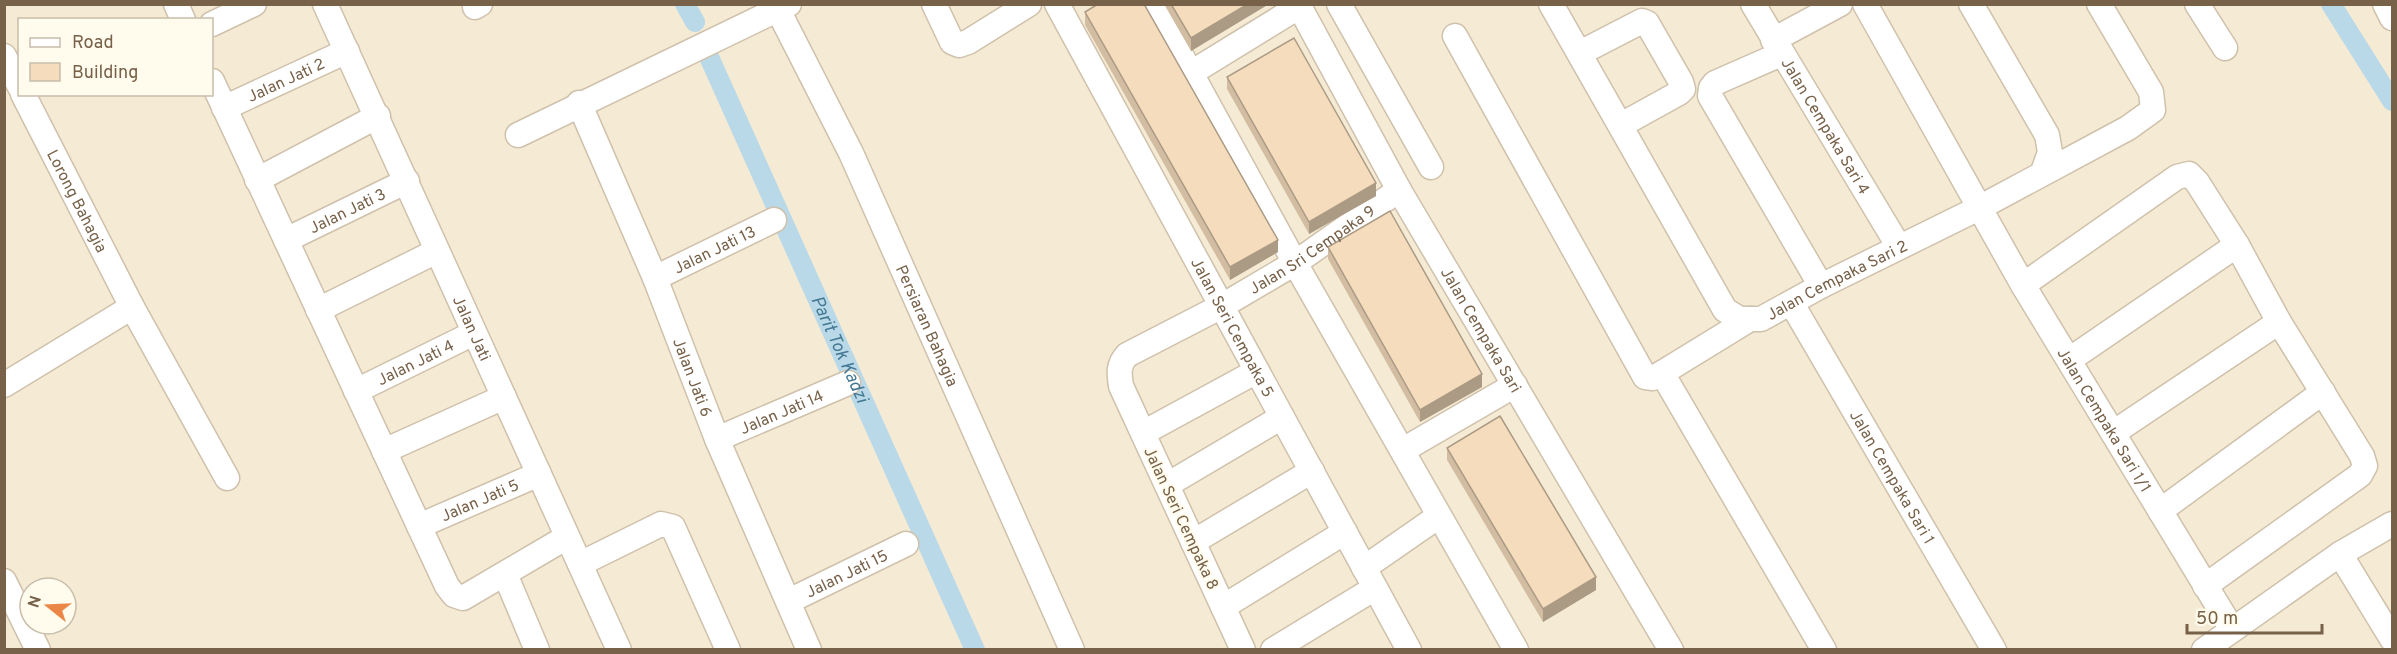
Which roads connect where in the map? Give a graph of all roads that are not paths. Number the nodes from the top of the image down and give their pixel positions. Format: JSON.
{"nodes":[{"id":1,"x":176,"y":4,"type":"edge"},
{"id":2,"x":254,"y":4,"type":"edge"},
{"id":3,"x":325,"y":4,"type":"edge"},
{"id":4,"x":934,"y":4,"type":"edge"},
{"id":5,"x":1029,"y":4,"type":"edge"},
{"id":6,"x":1153,"y":4,"type":"edge"},
{"id":7,"x":1339,"y":4,"type":"edge"},
{"id":8,"x":1551,"y":4,"type":"edge"},
{"id":9,"x":1753,"y":4,"type":"edge"},
{"id":10,"x":1840,"y":4,"type":"edge"},
{"id":11,"x":1864,"y":4,"type":"edge"},
{"id":12,"x":1971,"y":4,"type":"edge"},
{"id":13,"x":2099,"y":4,"type":"edge"},
{"id":14,"x":2197,"y":4,"type":"edge"},
{"id":15,"x":2385,"y":4,"type":"edge"},
{"id":16,"x":1058,"y":5,"type":"edge"},
{"id":17,"x":1299,"y":5,"type":"edge"},
{"id":18,"x":781,"y":6,"type":"edge"},
{"id":19,"x":182,"y":18,"type":"edge"},
{"id":20,"x":2392,"y":18,"type":"edge"},
{"id":21,"x":213,"y":24,"type":"edge"},
{"id":22,"x":1455,"y":36,"type":"dead end"},
{"id":23,"x":1777,"y":47,"type":"junction"},
{"id":24,"x":2225,"y":48,"type":"dead end"},
{"id":25,"x":347,"y":51,"type":"junction"},
{"id":26,"x":1580,"y":53,"type":"junction"},
{"id":27,"x":4,"y":56,"type":"edge"},
{"id":28,"x":1191,"y":73,"type":"junction"},
{"id":29,"x":18,"y":83,"type":"edge"},
{"id":30,"x":213,"y":83,"type":"edge"},
{"id":31,"x":24,"y":96,"type":"edge"},
{"id":32,"x":579,"y":103,"type":"junction"},
{"id":33,"x":224,"y":108,"type":"junction"},
{"id":34,"x":378,"y":116,"type":"junction"},
{"id":35,"x":1621,"y":125,"type":"junction"},
{"id":36,"x":518,"y":135,"type":"dead end"},
{"id":37,"x":1431,"y":167,"type":"dead end"},
{"id":38,"x":2043,"y":172,"type":"junction"},
{"id":39,"x":257,"y":180,"type":"junction"},
{"id":40,"x":407,"y":181,"type":"junction"},
{"id":41,"x":1399,"y":190,"type":"junction"},
{"id":42,"x":1979,"y":208,"type":"junction"},
{"id":43,"x":774,"y":220,"type":"dead end"},
{"id":44,"x":286,"y":240,"type":"junction"},
{"id":45,"x":2237,"y":245,"type":"junction"},
{"id":46,"x":1899,"y":247,"type":"junction"},
{"id":47,"x":437,"y":251,"type":"junction"},
{"id":48,"x":1295,"y":263,"type":"junction"},
{"id":49,"x":655,"y":278,"type":"junction"},
{"id":50,"x":2023,"y":285,"type":"junction"},
{"id":51,"x":1821,"y":286,"type":"junction"},
{"id":52,"x":1792,"y":304,"type":"junction"},
{"id":53,"x":1222,"y":306,"type":"junction"},
{"id":54,"x":132,"y":307,"type":"junction"},
{"id":55,"x":318,"y":310,"type":"junction"},
{"id":56,"x":1750,"y":319,"type":"junction"},
{"id":57,"x":2279,"y":322,"type":"junction"},
{"id":58,"x":474,"y":333,"type":"junction"},
{"id":59,"x":2069,"y":360,"type":"junction"},
{"id":60,"x":1257,"y":371,"type":"junction"},
{"id":61,"x":1662,"y":373,"type":"junction"},
{"id":62,"x":848,"y":383,"type":"dead end"},
{"id":63,"x":4,"y":385,"type":"edge"},
{"id":64,"x":1515,"y":385,"type":"junction"},
{"id":65,"x":1121,"y":386,"type":"joint"},
{"id":66,"x":356,"y":391,"type":"junction"},
{"id":67,"x":2323,"y":392,"type":"junction"},
{"id":68,"x":504,"y":397,"type":"junction"},
{"id":69,"x":1282,"y":417,"type":"junction"},
{"id":70,"x":1143,"y":433,"type":"junction"},
{"id":71,"x":2112,"y":433,"type":"junction"},
{"id":72,"x":717,"y":440,"type":"junction"},
{"id":73,"x":1403,"y":450,"type":"junction"},
{"id":74,"x":384,"y":452,"type":"junction"},
{"id":75,"x":1312,"y":471,"type":"junction"},
{"id":76,"x":539,"y":474,"type":"junction"},
{"id":77,"x":227,"y":478,"type":"dead end"},
{"id":78,"x":1167,"y":485,"type":"junction"},
{"id":79,"x":2160,"y":512,"type":"junction"},
{"id":80,"x":1439,"y":516,"type":"junction"},
{"id":81,"x":2392,"y":524,"type":"edge"},
{"id":82,"x":419,"y":526,"type":"junction"},
{"id":83,"x":1345,"y":532,"type":"junction"},
{"id":84,"x":567,"y":537,"type":"junction"},
{"id":85,"x":1193,"y":542,"type":"junction"},
{"id":86,"x":906,"y":544,"type":"dead end"},
{"id":87,"x":2340,"y":554,"type":"junction"},
{"id":88,"x":580,"y":564,"type":"junction"},
{"id":89,"x":505,"y":574,"type":"junction"},
{"id":90,"x":1370,"y":578,"type":"junction"},
{"id":91,"x":4,"y":581,"type":"edge"},
{"id":92,"x":2205,"y":586,"type":"junction"},
{"id":93,"x":789,"y":601,"type":"junction"},
{"id":94,"x":1223,"y":607,"type":"junction"},
{"id":95,"x":2232,"y":629,"type":"junction"},
{"id":96,"x":2392,"y":639,"type":"edge"},
{"id":97,"x":38,"y":650,"type":"edge"},
{"id":98,"x":537,"y":650,"type":"edge"},
{"id":99,"x":619,"y":650,"type":"edge"},
{"id":100,"x":728,"y":650,"type":"edge"},
{"id":101,"x":809,"y":650,"type":"edge"},
{"id":102,"x":1072,"y":650,"type":"edge"},
{"id":103,"x":1243,"y":650,"type":"edge"},
{"id":104,"x":1273,"y":650,"type":"edge"},
{"id":105,"x":1409,"y":650,"type":"edge"},
{"id":106,"x":1516,"y":650,"type":"edge"},
{"id":107,"x":1671,"y":650,"type":"edge"},
{"id":108,"x":1824,"y":650,"type":"edge"},
{"id":109,"x":1994,"y":650,"type":"edge"},
{"id":110,"x":2204,"y":650,"type":"edge"}],
"edges":[{"from":1,"to":19,"type":"street"},
{"from":2,"to":21,"type":"street"},
{"from":3,"to":25,"type":"street","name":"Jalan Jati"},
{"from":4,"to":5,"type":"street"},
{"from":6,"to":28,"type":"street"},
{"from":7,"to":37,"type":"street"},
{"from":8,"to":26,"type":"street","name":"Jalan Cempaka Sari 2"},
{"from":9,"to":23,"type":"street","name":"Jalan Cempaka Sari 4"},
{"from":10,"to":23,"type":"street"},
{"from":11,"to":42,"type":"street","name":"Jalan Cempaka Sari 1/1"},
{"from":12,"to":38,"type":"street"},
{"from":13,"to":38,"type":"street","name":"Jalan Cempaka Sari 2"},
{"from":14,"to":24,"type":"street"},
{"from":15,"to":20,"type":"street"},
{"from":16,"to":53,"type":"street","name":"Jalan Seri Cempaka 5"},
{"from":17,"to":28,"type":"street"},
{"from":17,"to":41,"type":"street","name":"Jalan Cempaka Sari"},
{"from":18,"to":32,"type":"street"},
{"from":18,"to":102,"type":"street","name":"Persiaran Bahagia"},
{"from":22,"to":61,"type":"street"},
{"from":23,"to":46,"type":"street","name":"Jalan Cempaka Sari 4"},
{"from":23,"to":51,"type":"street"},
{"from":25,"to":33,"type":"street","name":"Jalan Jati 2"},
{"from":25,"to":34,"type":"street","name":"Jalan Jati"},
{"from":26,"to":35,"type":"street","name":"Jalan Cempaka Sari 2"},
{"from":26,"to":35,"type":"street"},
{"from":27,"to":29,"type":"street"},
{"from":28,"to":48,"type":"street"},
{"from":30,"to":33,"type":"street"},
{"from":31,"to":54,"type":"street","name":"Lorong Bahagia"},
{"from":32,"to":36,"type":"street"},
{"from":32,"to":49,"type":"street","name":"Jalan Jati 6"},
{"from":33,"to":39,"type":"street"},
{"from":34,"to":39,"type":"street"},
{"from":34,"to":40,"type":"street","name":"Jalan Jati"},
{"from":35,"to":56,"type":"street","name":"Jalan Cempaka Sari 2"},
{"from":38,"to":42,"type":"street","name":"Jalan Cempaka Sari 2"},
{"from":39,"to":44,"type":"street"},
{"from":40,"to":44,"type":"street","name":"Jalan Jati 3"},
{"from":40,"to":47,"type":"street","name":"Jalan Jati"},
{"from":41,"to":48,"type":"street","name":"Jalan Sri Cempaka 9"},
{"from":41,"to":64,"type":"street","name":"Jalan Cempaka Sari"},
{"from":42,"to":46,"type":"street","name":"Jalan Cempaka Sari 2"},
{"from":42,"to":50,"type":"street","name":"Jalan Cempaka Sari 1/1"},
{"from":43,"to":49,"type":"street","name":"Jalan Jati 13"},
{"from":44,"to":55,"type":"street"},
{"from":45,"to":50,"type":"street"},
{"from":45,"to":57,"type":"street"},
{"from":45,"to":59,"type":"street"},
{"from":46,"to":51,"type":"street","name":"Jalan Cempaka Sari 2"},
{"from":47,"to":55,"type":"street"},
{"from":47,"to":58,"type":"street","name":"Jalan Jati"},
{"from":48,"to":53,"type":"street","name":"Jalan Sri Cempaka 9"},
{"from":48,"to":73,"type":"street"},
{"from":49,"to":72,"type":"street","name":"Jalan Jati 6"},
{"from":50,"to":59,"type":"street","name":"Jalan Cempaka Sari 1/1"},
{"from":51,"to":52,"type":"street","name":"Jalan Cempaka Sari 2"},
{"from":52,"to":56,"type":"street","name":"Jalan Cempaka Sari 2"},
{"from":52,"to":109,"type":"street","name":"Jalan Cempaka Sari 1"},
{"from":53,"to":60,"type":"street","name":"Jalan Seri Cempaka 5"},
{"from":53,"to":65,"type":"street","name":"Jalan Sri Cempaka 9"},
{"from":54,"to":63,"type":"street"},
{"from":54,"to":77,"type":"street","name":"Lorong Bahagia"},
{"from":55,"to":66,"type":"street"},
{"from":56,"to":61,"type":"street"},
{"from":57,"to":67,"type":"street"},
{"from":57,"to":71,"type":"street"},
{"from":58,"to":66,"type":"street","name":"Jalan Jati 4"},
{"from":58,"to":68,"type":"street","name":"Jalan Jati"},
{"from":59,"to":71,"type":"street","name":"Jalan Cempaka Sari 1/1"},
{"from":60,"to":69,"type":"street","name":"Jalan Seri Cempaka 5"},
{"from":60,"to":70,"type":"street"},
{"from":61,"to":108,"type":"street"},
{"from":62,"to":72,"type":"street","name":"Jalan Jati 14"},
{"from":64,"to":73,"type":"street"},
{"from":64,"to":107,"type":"street","name":"Jalan Cempaka Sari"},
{"from":65,"to":70,"type":"street","name":"Jalan Seri Cempaka 8"},
{"from":66,"to":74,"type":"street"},
{"from":67,"to":79,"type":"street"},
{"from":67,"to":92,"type":"street"},
{"from":68,"to":74,"type":"street"},
{"from":68,"to":76,"type":"street","name":"Jalan Jati"},
{"from":69,"to":75,"type":"street","name":"Jalan Seri Cempaka 5"},
{"from":69,"to":78,"type":"street"},
{"from":70,"to":78,"type":"street","name":"Jalan Seri Cempaka 8"},
{"from":71,"to":79,"type":"street","name":"Jalan Cempaka Sari 1/1"},
{"from":72,"to":93,"type":"street","name":"Jalan Jati 6"},
{"from":73,"to":80,"type":"street"},
{"from":74,"to":82,"type":"street"},
{"from":75,"to":83,"type":"street","name":"Jalan Seri Cempaka 5"},
{"from":75,"to":85,"type":"street"},
{"from":76,"to":82,"type":"street","name":"Jalan Jati 5"},
{"from":76,"to":84,"type":"street","name":"Jalan Jati"},
{"from":78,"to":85,"type":"street","name":"Jalan Seri Cempaka 8"},
{"from":79,"to":92,"type":"street","name":"Jalan Cempaka Sari 1/1"},
{"from":80,"to":90,"type":"street"},
{"from":80,"to":106,"type":"street"},
{"from":81,"to":87,"type":"street"},
{"from":82,"to":89,"type":"street"},
{"from":83,"to":90,"type":"street","name":"Jalan Seri Cempaka 5"},
{"from":83,"to":94,"type":"street"},
{"from":84,"to":88,"type":"street","name":"Jalan Jati"},
{"from":84,"to":89,"type":"street"},
{"from":85,"to":94,"type":"street","name":"Jalan Seri Cempaka 8"},
{"from":86,"to":93,"type":"street","name":"Jalan Jati 15"},
{"from":87,"to":95,"type":"street"},
{"from":87,"to":96,"type":"street"},
{"from":88,"to":99,"type":"street","name":"Jalan Jati"},
{"from":88,"to":100,"type":"street"},
{"from":89,"to":98,"type":"street"},
{"from":90,"to":104,"type":"street"},
{"from":90,"to":105,"type":"street","name":"Jalan Seri Cempaka 5"},
{"from":91,"to":97,"type":"street"},
{"from":92,"to":95,"type":"street","name":"Jalan Cempaka Sari 1/1"},
{"from":93,"to":101,"type":"street","name":"Jalan Jati 6"},
{"from":94,"to":103,"type":"street","name":"Jalan Seri Cempaka 8"},
{"from":95,"to":110,"type":"street"}]}
